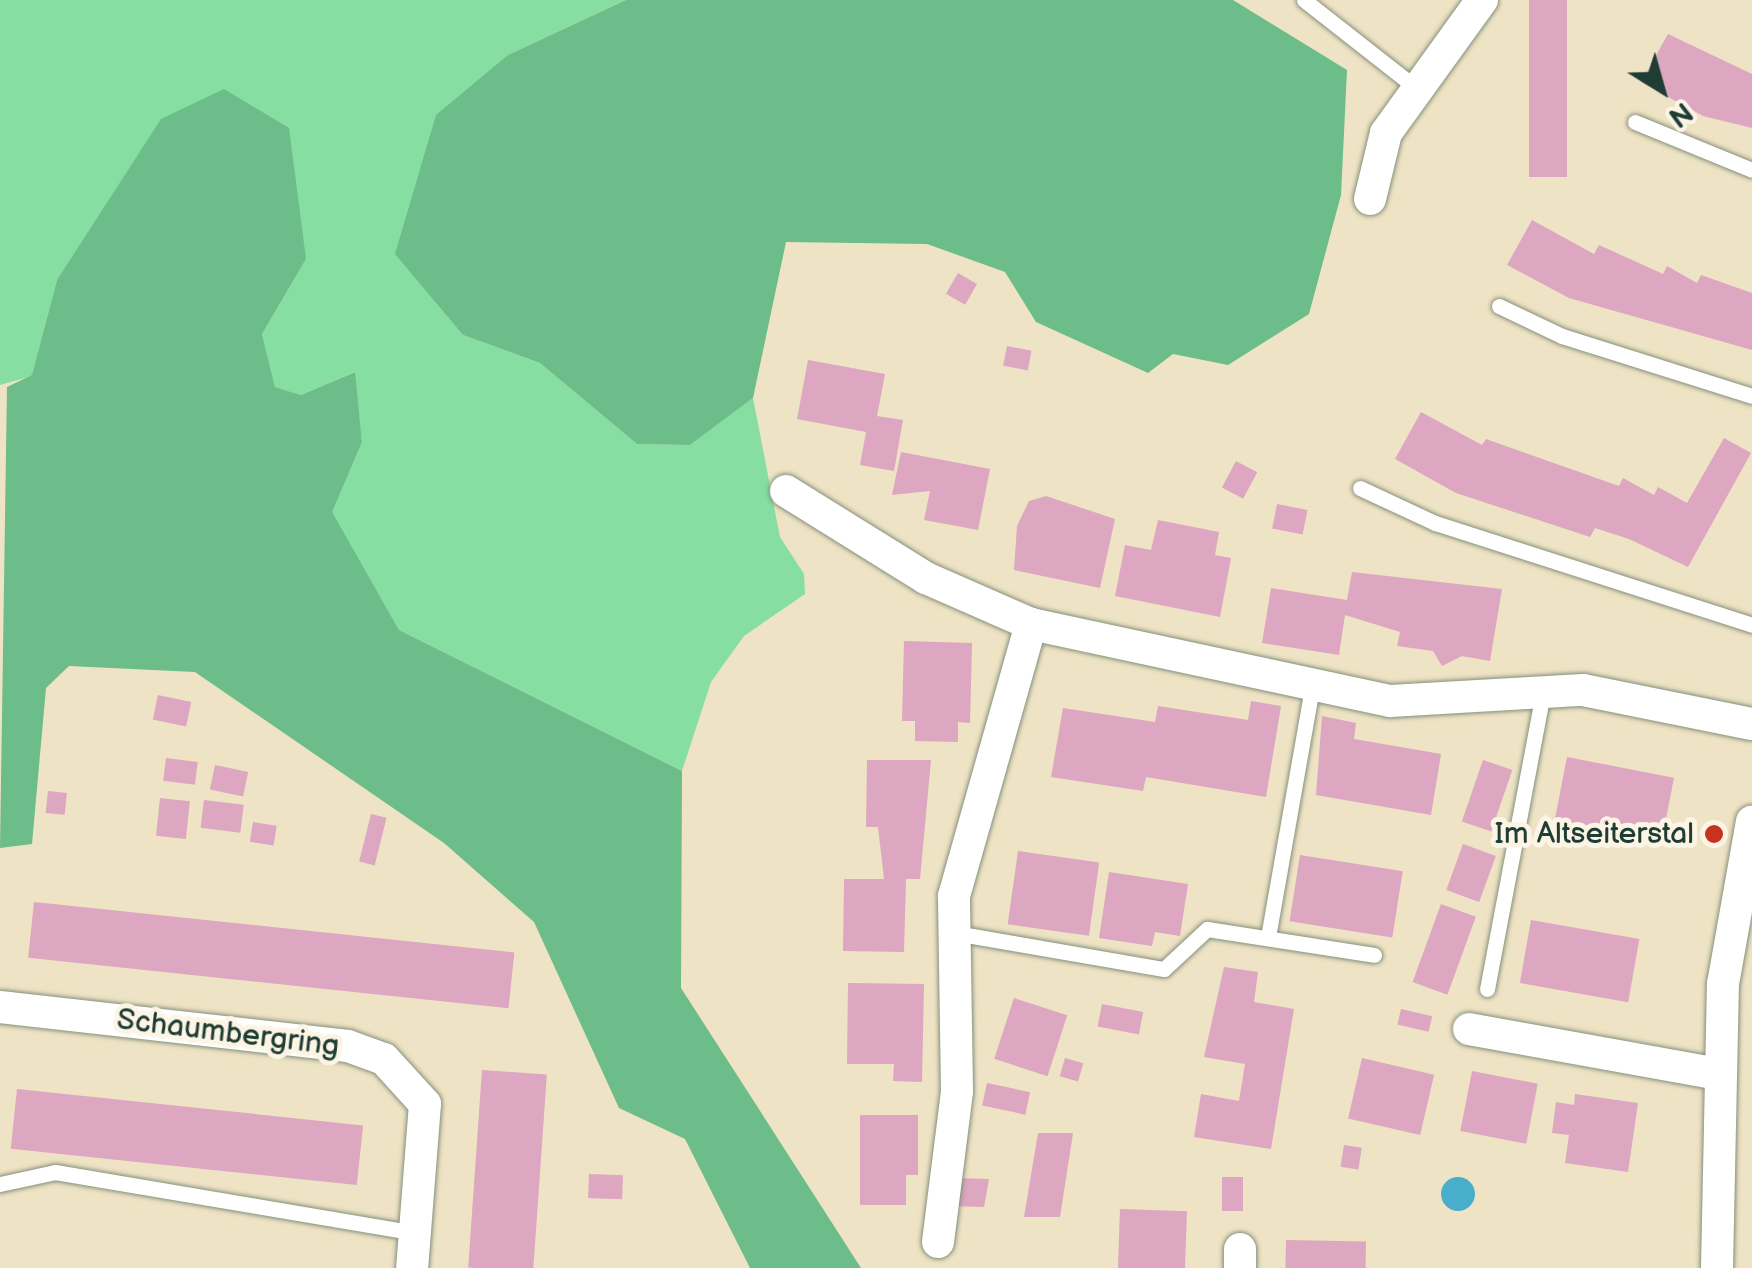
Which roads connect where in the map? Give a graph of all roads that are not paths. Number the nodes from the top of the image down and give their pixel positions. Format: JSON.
{"nodes":[{"id":1,"x":1304,"y":0,"type":"edge"},
{"id":2,"x":1482,"y":0,"type":"edge"},
{"id":3,"x":1416,"y":86,"type":"junction"},
{"id":4,"x":1635,"y":122,"type":"dead end"},
{"id":5,"x":1752,"y":170,"type":"edge"},
{"id":6,"x":1370,"y":200,"type":"dead end"},
{"id":7,"x":1499,"y":306,"type":"dead end"},
{"id":8,"x":1752,"y":396,"type":"edge"},
{"id":9,"x":1360,"y":488,"type":"dead end"},
{"id":10,"x":786,"y":492,"type":"dead end"},
{"id":11,"x":1030,"y":624,"type":"junction"},
{"id":12,"x":1752,"y":625,"type":"edge"},
{"id":13,"x":1312,"y":688,"type":"junction"},
{"id":14,"x":1543,"y":689,"type":"junction"},
{"id":15,"x":1752,"y":724,"type":"edge"},
{"id":16,"x":1752,"y":822,"type":"edge"},
{"id":17,"x":955,"y":932,"type":"junction"},
{"id":18,"x":1268,"y":937,"type":"junction"},
{"id":19,"x":1374,"y":955,"type":"dead end"},
{"id":20,"x":1488,"y":990,"type":"dead end"},
{"id":21,"x":0,"y":1008,"type":"edge"},
{"id":22,"x":1468,"y":1029,"type":"dead end"},
{"id":23,"x":1718,"y":1074,"type":"junction"},
{"id":24,"x":0,"y":1184,"type":"edge"},
{"id":25,"x":414,"y":1233,"type":"junction"},
{"id":26,"x":938,"y":1242,"type":"dead end"},
{"id":27,"x":412,"y":1268,"type":"edge"},
{"id":28,"x":1716,"y":1268,"type":"edge"}],
"edges":[{"from":1,"to":3,"type":"lane"},
{"from":2,"to":3,"type":"street"},
{"from":3,"to":6,"type":"street"},
{"from":4,"to":5,"type":"lane"},
{"from":7,"to":8,"type":"lane"},
{"from":9,"to":12,"type":"lane"},
{"from":10,"to":11,"type":"street"},
{"from":11,"to":13,"type":"street"},
{"from":11,"to":17,"type":"street"},
{"from":13,"to":14,"type":"street"},
{"from":13,"to":18,"type":"lane"},
{"from":14,"to":15,"type":"street"},
{"from":14,"to":20,"type":"lane"},
{"from":16,"to":23,"type":"street"},
{"from":17,"to":18,"type":"lane"},
{"from":17,"to":26,"type":"street"},
{"from":18,"to":19,"type":"lane"},
{"from":21,"to":25,"type":"street","name":"Schaumbergring"},
{"from":22,"to":23,"type":"street"},
{"from":23,"to":28,"type":"street"},
{"from":24,"to":25,"type":"lane"},
{"from":25,"to":27,"type":"street","name":"Schaumbergring"}]}
